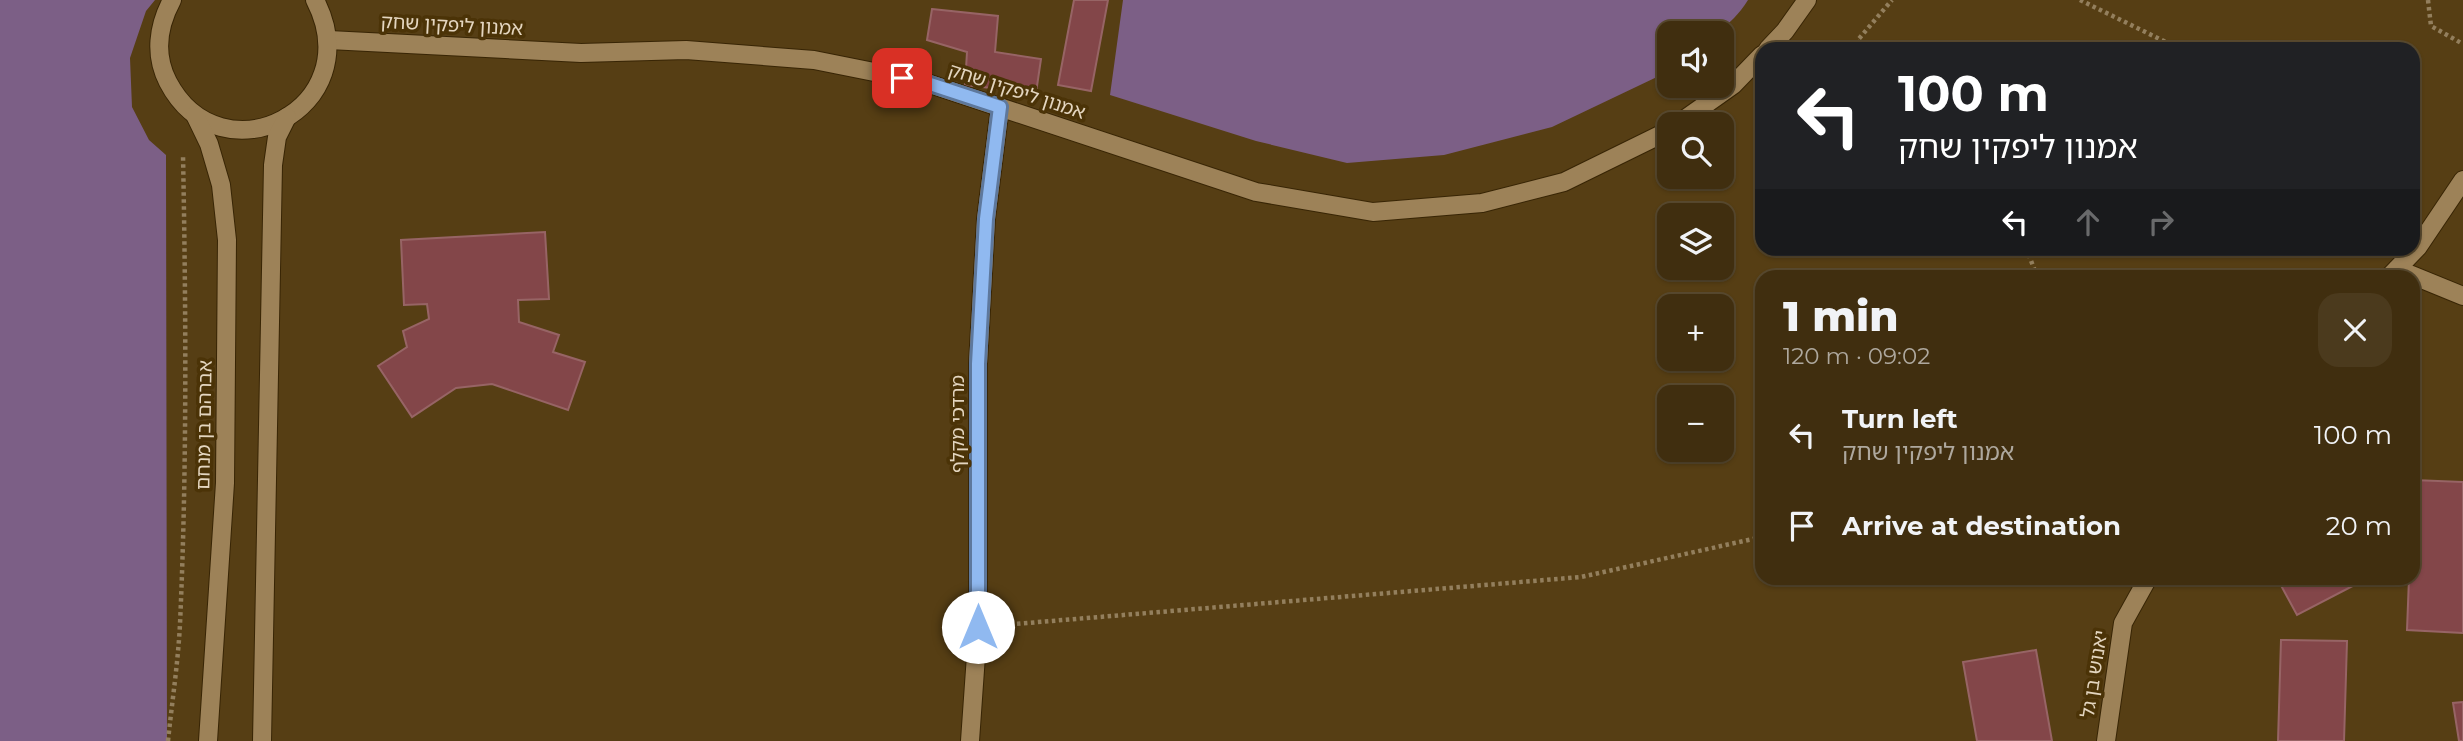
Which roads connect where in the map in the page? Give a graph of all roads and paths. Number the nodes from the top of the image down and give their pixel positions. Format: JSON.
{"nodes":[{"id":1,"x":173,"y":0,"type":"edge"},
{"id":2,"x":315,"y":0,"type":"edge"},
{"id":3,"x":1807,"y":0,"type":"edge"},
{"id":4,"x":1892,"y":0,"type":"edge"},
{"id":5,"x":2080,"y":0,"type":"edge"},
{"id":6,"x":2428,"y":0,"type":"edge"},
{"id":7,"x":329,"y":40,"type":"junction"},
{"id":8,"x":1775,"y":42,"type":"edge"},
{"id":9,"x":1858,"y":42,"type":"edge"},
{"id":10,"x":2166,"y":42,"type":"edge"},
{"id":11,"x":2463,"y":44,"type":"edge"},
{"id":12,"x":1755,"y":62,"type":"edge"},
{"id":13,"x":182,"y":102,"type":"junction"},
{"id":14,"x":1000,"y":107,"type":"junction"},
{"id":15,"x":1695,"y":112,"type":"edge"},
{"id":16,"x":195,"y":115,"type":"junction"},
{"id":17,"x":287,"y":117,"type":"junction"},
{"id":18,"x":1657,"y":136,"type":"edge"},
{"id":19,"x":2463,"y":180,"type":"edge"},
{"id":20,"x":2420,"y":244,"type":"edge"},
{"id":21,"x":2410,"y":256,"type":"edge"},
{"id":22,"x":2397,"y":270,"type":"edge"},
{"id":23,"x":2420,"y":282,"type":"edge"},
{"id":24,"x":2463,"y":296,"type":"edge"},
{"id":25,"x":1755,"y":539,"type":"edge"},
{"id":26,"x":2144,"y":585,"type":"edge"},
{"id":27,"x":978,"y":627,"type":"junction"},
{"id":28,"x":169,"y":741,"type":"edge"},
{"id":29,"x":208,"y":741,"type":"edge"},
{"id":30,"x":262,"y":741,"type":"edge"},
{"id":31,"x":970,"y":741,"type":"edge"},
{"id":32,"x":2106,"y":741,"type":"edge"}],
"edges":[{"from":1,"to":13,"type":"street"},
{"from":2,"to":7,"type":"street"},
{"from":3,"to":8,"type":"street"},
{"from":4,"to":9,"type":"path"},
{"from":5,"to":10,"type":"path"},
{"from":6,"to":11,"type":"path"},
{"from":7,"to":14,"type":"street","name":"אמנון ליפקין שחק"},
{"from":7,"to":17,"type":"street"},
{"from":12,"to":15,"type":"street"},
{"from":13,"to":16,"type":"street"},
{"from":13,"to":28,"type":"path"},
{"from":14,"to":18,"type":"street","name":"אמנון ליפקין שחק"},
{"from":14,"to":27,"type":"street","name":"מרדכי מקלף"},
{"from":16,"to":17,"type":"street"},
{"from":16,"to":29,"type":"street","name":"אברהם בן מנחם"},
{"from":17,"to":30,"type":"street"},
{"from":19,"to":20,"type":"street"},
{"from":21,"to":22,"type":"street"},
{"from":23,"to":24,"type":"street"},
{"from":25,"to":27,"type":"path"},
{"from":26,"to":32,"type":"street","name":"יאנוש בן גל"},
{"from":27,"to":31,"type":"street","name":"מרדכי מקלף"}]}
